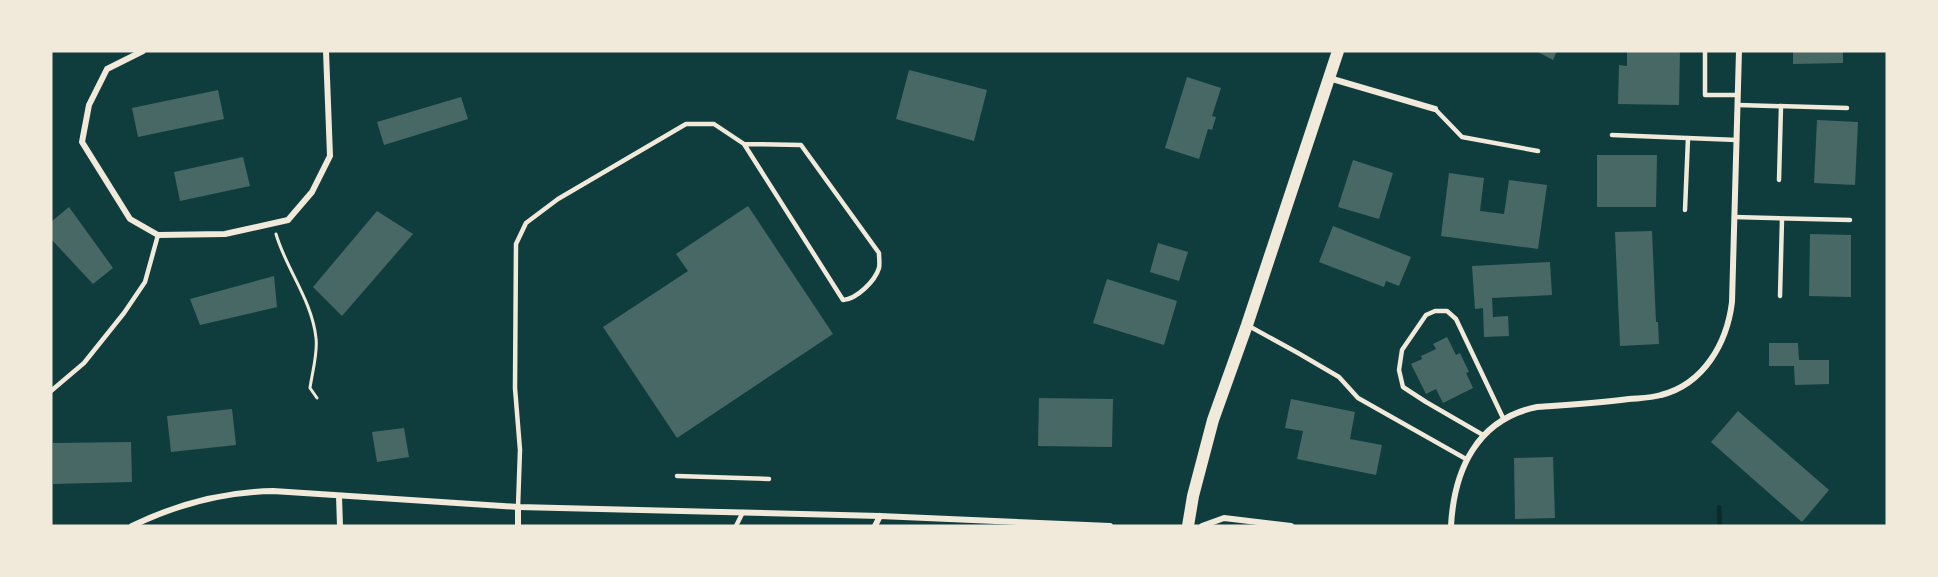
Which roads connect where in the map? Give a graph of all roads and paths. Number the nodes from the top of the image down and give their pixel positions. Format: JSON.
{"nodes":[{"id":1,"x":143,"y":51,"type":"edge"},
{"id":2,"x":326,"y":51,"type":"edge"},
{"id":3,"x":1338,"y":51,"type":"edge"},
{"id":4,"x":1705,"y":51,"type":"edge"},
{"id":5,"x":1739,"y":51,"type":"edge"},
{"id":6,"x":1329,"y":78,"type":"junction"},
{"id":7,"x":1738,"y":95,"type":"junction"},
{"id":8,"x":1738,"y":105,"type":"junction"},
{"id":9,"x":1781,"y":106,"type":"junction"},
{"id":10,"x":1847,"y":108,"type":"dead end"},
{"id":11,"x":1436,"y":109,"type":"joint"},
{"id":12,"x":1612,"y":135,"type":"dead end"},
{"id":13,"x":1688,"y":138,"type":"junction"},
{"id":14,"x":1737,"y":140,"type":"junction"},
{"id":15,"x":744,"y":144,"type":"junction"},
{"id":16,"x":1538,"y":151,"type":"dead end"},
{"id":17,"x":1779,"y":180,"type":"dead end"},
{"id":18,"x":1685,"y":210,"type":"dead end"},
{"id":19,"x":1734,"y":217,"type":"junction"},
{"id":20,"x":1782,"y":219,"type":"junction"},
{"id":21,"x":1850,"y":220,"type":"dead end"},
{"id":22,"x":273,"y":223,"type":"junction"},
{"id":23,"x":158,"y":235,"type":"junction"},
{"id":24,"x":1780,"y":296,"type":"dead end"},
{"id":25,"x":1247,"y":325,"type":"junction"},
{"id":26,"x":51,"y":391,"type":"edge"},
{"id":27,"x":317,"y":398,"type":"dead end"},
{"id":28,"x":1504,"y":420,"type":"junction"},
{"id":29,"x":1483,"y":435,"type":"junction"},
{"id":30,"x":1466,"y":459,"type":"junction"},
{"id":31,"x":677,"y":477,"type":"dead end"},
{"id":32,"x":769,"y":479,"type":"dead end"},
{"id":33,"x":339,"y":496,"type":"junction"},
{"id":34,"x":518,"y":507,"type":"junction"},
{"id":35,"x":743,"y":512,"type":"junction"},
{"id":36,"x":880,"y":516,"type":"junction"},
{"id":37,"x":132,"y":526,"type":"edge"},
{"id":38,"x":340,"y":526,"type":"edge"},
{"id":39,"x":518,"y":526,"type":"edge"},
{"id":40,"x":736,"y":526,"type":"edge"},
{"id":41,"x":875,"y":526,"type":"edge"},
{"id":42,"x":1110,"y":526,"type":"edge"},
{"id":43,"x":1188,"y":526,"type":"edge"},
{"id":44,"x":1202,"y":526,"type":"edge"},
{"id":45,"x":1291,"y":526,"type":"edge"},
{"id":46,"x":1451,"y":526,"type":"edge"}],
"edges":[{"from":1,"to":23,"type":"street"},
{"from":2,"to":22,"type":"street"},
{"from":3,"to":6,"type":"main road"},
{"from":4,"to":7,"type":"lane"},
{"from":5,"to":7,"type":"street"},
{"from":6,"to":11,"type":"street"},
{"from":6,"to":25,"type":"main road"},
{"from":7,"to":8,"type":"street"},
{"from":8,"to":9,"type":"lane"},
{"from":8,"to":14,"type":"street"},
{"from":9,"to":10,"type":"lane"},
{"from":9,"to":17,"type":"lane"},
{"from":11,"to":16,"type":"lane"},
{"from":12,"to":13,"type":"lane"},
{"from":13,"to":14,"type":"lane"},
{"from":13,"to":18,"type":"lane"},
{"from":14,"to":19,"type":"street"},
{"from":15,"to":15,"type":"lane"},
{"from":15,"to":34,"type":"lane"},
{"from":19,"to":20,"type":"lane"},
{"from":19,"to":28,"type":"street"},
{"from":20,"to":21,"type":"lane"},
{"from":20,"to":24,"type":"lane"},
{"from":22,"to":23,"type":"street"},
{"from":22,"to":27,"type":"path"},
{"from":23,"to":26,"type":"lane"},
{"from":25,"to":30,"type":"lane"},
{"from":25,"to":43,"type":"main road"},
{"from":28,"to":29,"type":"street"},
{"from":28,"to":29,"type":"lane"},
{"from":29,"to":30,"type":"street"},
{"from":30,"to":46,"type":"street"},
{"from":31,"to":32,"type":"lane"},
{"from":33,"to":34,"type":"street"},
{"from":33,"to":37,"type":"street"},
{"from":33,"to":38,"type":"street"},
{"from":34,"to":35,"type":"street"},
{"from":34,"to":39,"type":"street"},
{"from":35,"to":36,"type":"street"},
{"from":35,"to":40,"type":"lane"},
{"from":36,"to":41,"type":"street"},
{"from":36,"to":42,"type":"street"},
{"from":44,"to":45,"type":"street"}]}
